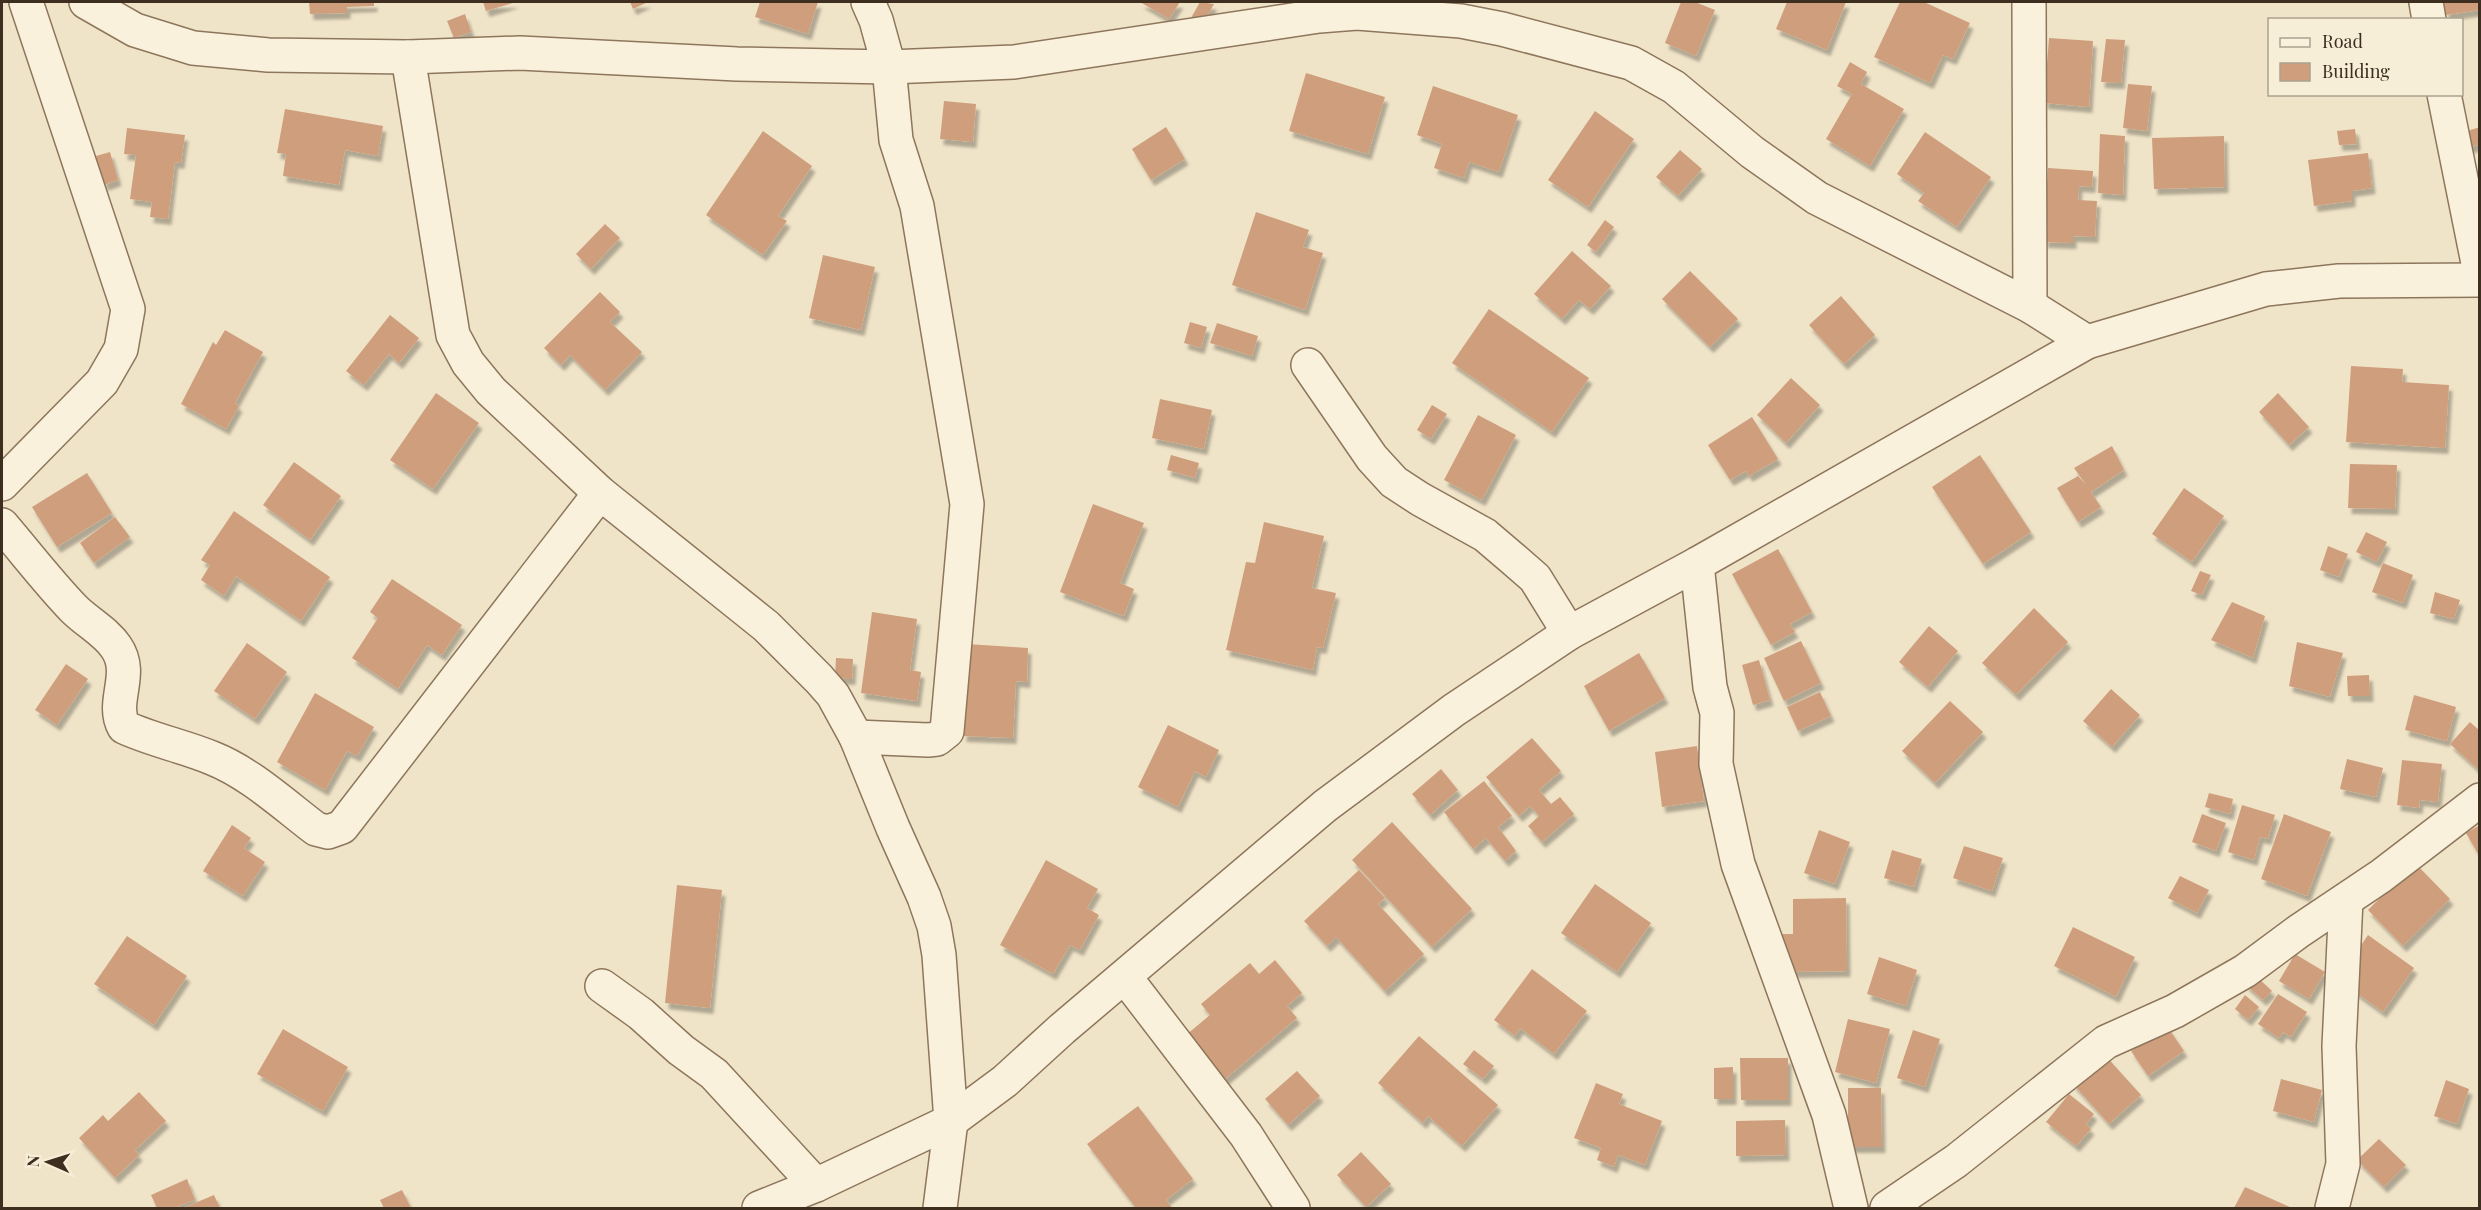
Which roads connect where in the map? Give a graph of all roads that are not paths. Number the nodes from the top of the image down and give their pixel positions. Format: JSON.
{"nodes":[{"id":1,"x":26,"y":2,"type":"edge"},
{"id":2,"x":86,"y":2,"type":"edge"},
{"id":3,"x":868,"y":2,"type":"edge"},
{"id":4,"x":2029,"y":2,"type":"edge"},
{"id":5,"x":2426,"y":2,"type":"edge"},
{"id":6,"x":1463,"y":11,"type":"edge"},
{"id":7,"x":2429,"y":18,"type":"edge"},
{"id":8,"x":408,"y":57,"type":"junction"},
{"id":9,"x":889,"y":67,"type":"junction"},
{"id":10,"x":2444,"y":96,"type":"edge"},
{"id":11,"x":2480,"y":273,"type":"edge"},
{"id":12,"x":2480,"y":280,"type":"edge"},
{"id":13,"x":2030,"y":306,"type":"junction"},
{"id":14,"x":2087,"y":342,"type":"junction"},
{"id":15,"x":1308,"y":365,"type":"dead end"},
{"id":16,"x":2,"y":484,"type":"edge"},
{"id":17,"x":600,"y":493,"type":"junction"},
{"id":18,"x":2,"y":525,"type":"edge"},
{"id":19,"x":1697,"y":564,"type":"junction"},
{"id":20,"x":1569,"y":633,"type":"junction"},
{"id":21,"x":856,"y":737,"type":"junction"},
{"id":22,"x":2480,"y":800,"type":"edge"},
{"id":23,"x":2346,"y":900,"type":"junction"},
{"id":24,"x":1125,"y":977,"type":"junction"},
{"id":25,"x":602,"y":986,"type":"dead end"},
{"id":26,"x":951,"y":1121,"type":"junction"},
{"id":27,"x":816,"y":1185,"type":"junction"},
{"id":28,"x":759,"y":1209,"type":"edge"},
{"id":29,"x":940,"y":1209,"type":"edge"},
{"id":30,"x":1293,"y":1209,"type":"edge"},
{"id":31,"x":1851,"y":1209,"type":"edge"},
{"id":32,"x":1887,"y":1209,"type":"edge"},
{"id":33,"x":2332,"y":1209,"type":"edge"}],
"edges":[{"from":1,"to":16,"type":"street"},
{"from":2,"to":8,"type":"street"},
{"from":3,"to":9,"type":"street"},
{"from":4,"to":13,"type":"street"},
{"from":5,"to":7,"type":"street"},
{"from":6,"to":9,"type":"street"},
{"from":6,"to":13,"type":"street"},
{"from":8,"to":9,"type":"street"},
{"from":8,"to":17,"type":"street"},
{"from":9,"to":21,"type":"street"},
{"from":10,"to":11,"type":"street"},
{"from":12,"to":14,"type":"street"},
{"from":13,"to":14,"type":"street"},
{"from":14,"to":19,"type":"street"},
{"from":15,"to":20,"type":"street"},
{"from":17,"to":18,"type":"street"},
{"from":17,"to":21,"type":"street"},
{"from":19,"to":20,"type":"street"},
{"from":19,"to":31,"type":"street"},
{"from":20,"to":24,"type":"street"},
{"from":21,"to":26,"type":"street"},
{"from":22,"to":23,"type":"street"},
{"from":23,"to":32,"type":"street"},
{"from":23,"to":33,"type":"street"},
{"from":24,"to":26,"type":"street"},
{"from":24,"to":30,"type":"street"},
{"from":25,"to":27,"type":"street"},
{"from":26,"to":27,"type":"street"},
{"from":26,"to":29,"type":"street"},
{"from":27,"to":28,"type":"street"}]}
